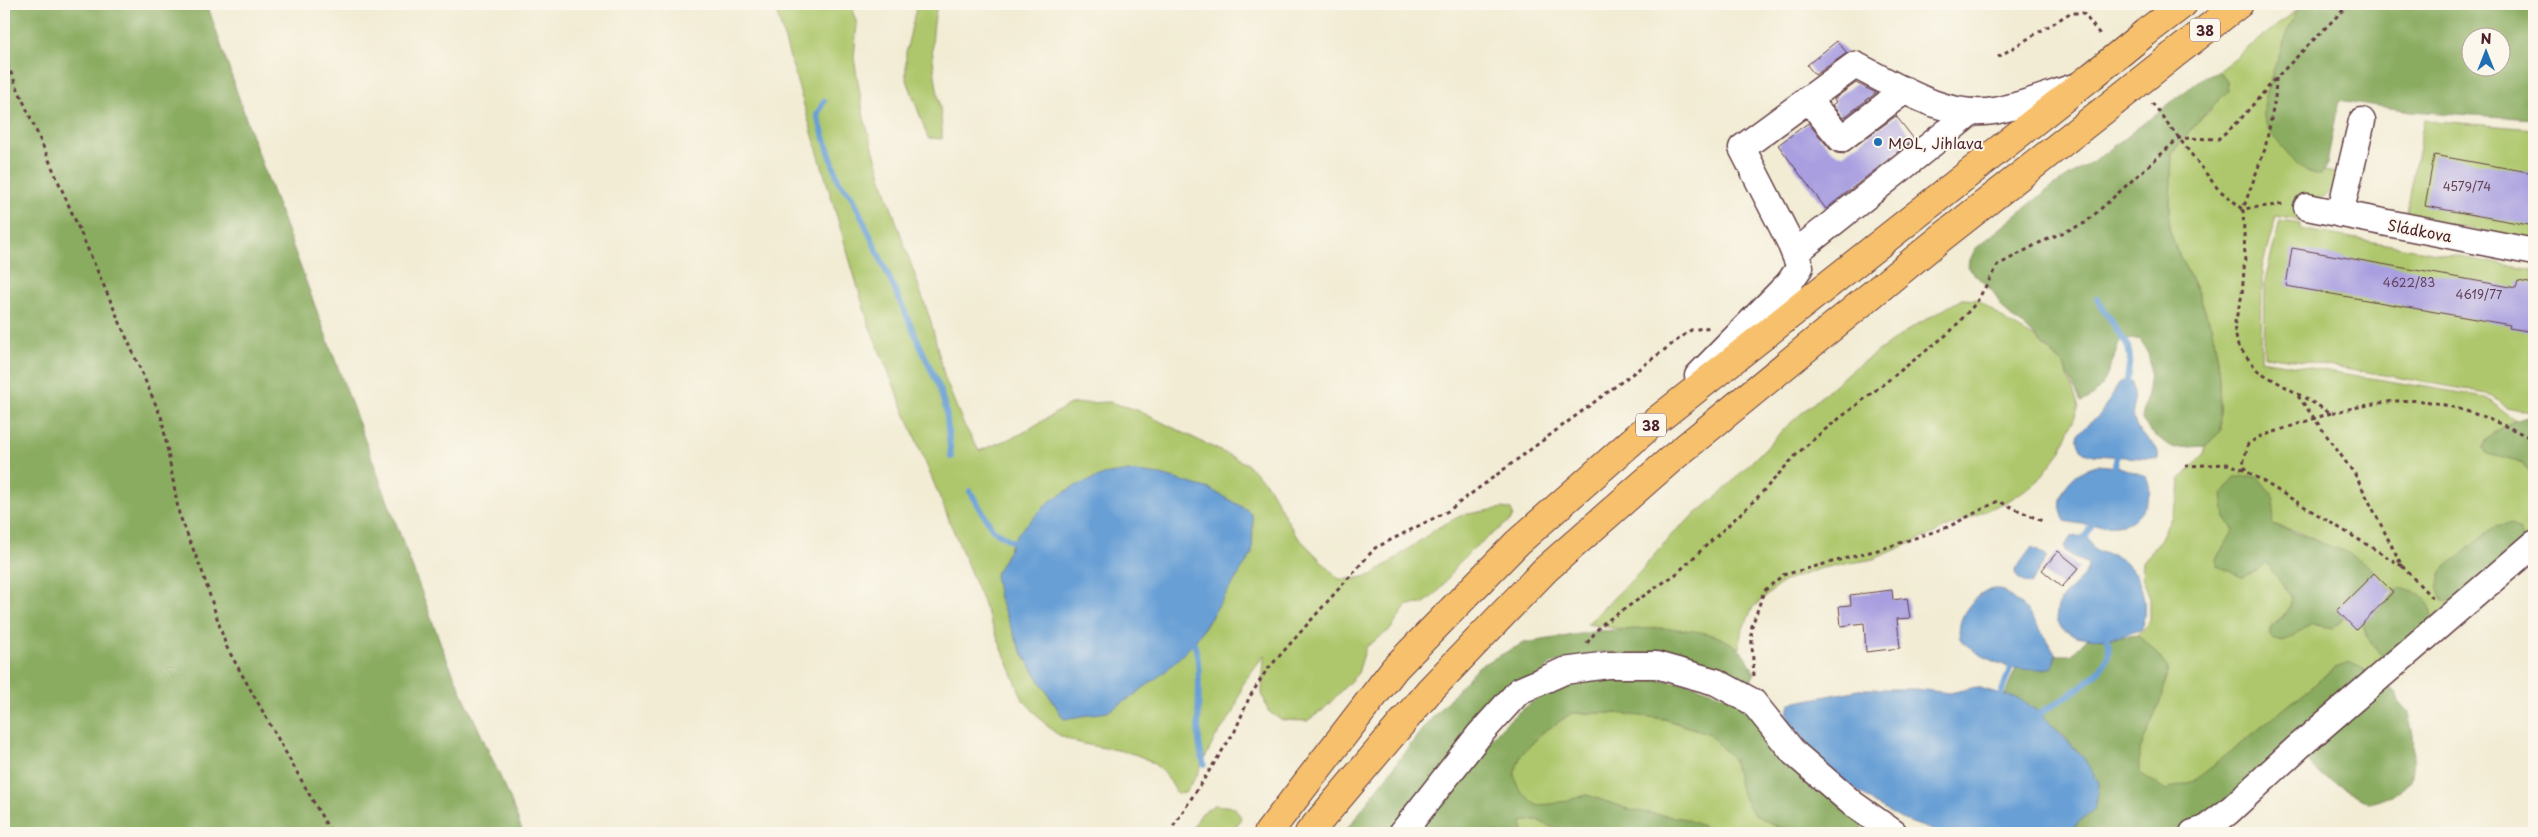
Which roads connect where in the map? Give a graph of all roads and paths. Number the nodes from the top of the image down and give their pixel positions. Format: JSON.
{"nodes":[{"id":1,"x":2183,"y":4,"type":"edge"},
{"id":2,"x":2239,"y":4,"type":"edge"},
{"id":3,"x":2349,"y":4,"type":"edge"},
{"id":4,"x":4,"y":57,"type":"edge"},
{"id":5,"x":2276,"y":78,"type":"junction"},
{"id":6,"x":2085,"y":81,"type":"junction"},
{"id":7,"x":1905,"y":90,"type":"junction"},
{"id":8,"x":1808,"y":100,"type":"junction"},
{"id":9,"x":1972,"y":112,"type":"junction"},
{"id":10,"x":2362,"y":121,"type":"dead end"},
{"id":11,"x":2243,"y":208,"type":"junction"},
{"id":12,"x":2307,"y":208,"type":"joint"},
{"id":13,"x":2340,"y":214,"type":"junction"},
{"id":14,"x":2534,"y":252,"type":"edge"},
{"id":15,"x":1795,"y":253,"type":"junction"},
{"id":16,"x":1747,"y":326,"type":"junction"},
{"id":17,"x":2296,"y":393,"type":"junction"},
{"id":18,"x":2331,"y":413,"type":"junction"},
{"id":19,"x":1647,"y":428,"type":"junction"},
{"id":20,"x":2534,"y":440,"type":"edge"},
{"id":21,"x":2185,"y":466,"type":"dead end"},
{"id":22,"x":2246,"y":470,"type":"junction"},
{"id":23,"x":2042,"y":520,"type":"dead end"},
{"id":24,"x":2534,"y":544,"type":"edge"},
{"id":25,"x":2402,"y":566,"type":"junction"},
{"id":26,"x":2449,"y":617,"type":"junction"},
{"id":27,"x":1564,"y":671,"type":"junction"},
{"id":28,"x":1753,"y":702,"type":"junction"},
{"id":29,"x":332,"y":833,"type":"edge"},
{"id":30,"x":1169,"y":833,"type":"edge"},
{"id":31,"x":1268,"y":833,"type":"edge"},
{"id":32,"x":1309,"y":833,"type":"edge"},
{"id":33,"x":1402,"y":833,"type":"edge"},
{"id":34,"x":1894,"y":833,"type":"edge"},
{"id":35,"x":2193,"y":833,"type":"edge"}],
"edges":[{"from":1,"to":6,"type":"highway","number":"38","bridge":true},
{"from":2,"to":32,"type":"highway","number":"38","bridge":true},
{"from":3,"to":5,"type":"path"},
{"from":4,"to":29,"type":"path"},
{"from":5,"to":11,"type":"path"},
{"from":5,"to":27,"type":"path"},
{"from":6,"to":9,"type":"street"},
{"from":6,"to":19,"type":"highway","number":"38"},
{"from":7,"to":8,"type":"street"},
{"from":7,"to":8,"type":"street"},
{"from":7,"to":9,"type":"street"},
{"from":8,"to":15,"type":"street"},
{"from":9,"to":15,"type":"street"},
{"from":10,"to":13,"type":"street"},
{"from":11,"to":12,"type":"path"},
{"from":11,"to":17,"type":"path"},
{"from":12,"to":13,"type":"street","name":"Sládkova"},
{"from":13,"to":14,"type":"street","name":"Sládkova"},
{"from":15,"to":16,"type":"street"},
{"from":16,"to":19,"type":"street"},
{"from":16,"to":30,"type":"path"},
{"from":17,"to":18,"type":"path"},
{"from":17,"to":25,"type":"path"},
{"from":18,"to":20,"type":"path"},
{"from":18,"to":22,"type":"path"},
{"from":19,"to":31,"type":"highway","number":"38"},
{"from":21,"to":22,"type":"path"},
{"from":22,"to":25,"type":"path"},
{"from":23,"to":28,"type":"path"},
{"from":24,"to":26,"type":"street"},
{"from":25,"to":26,"type":"path"},
{"from":26,"to":35,"type":"street"},
{"from":27,"to":28,"type":"street"},
{"from":27,"to":33,"type":"street"},
{"from":28,"to":34,"type":"street"}]}
